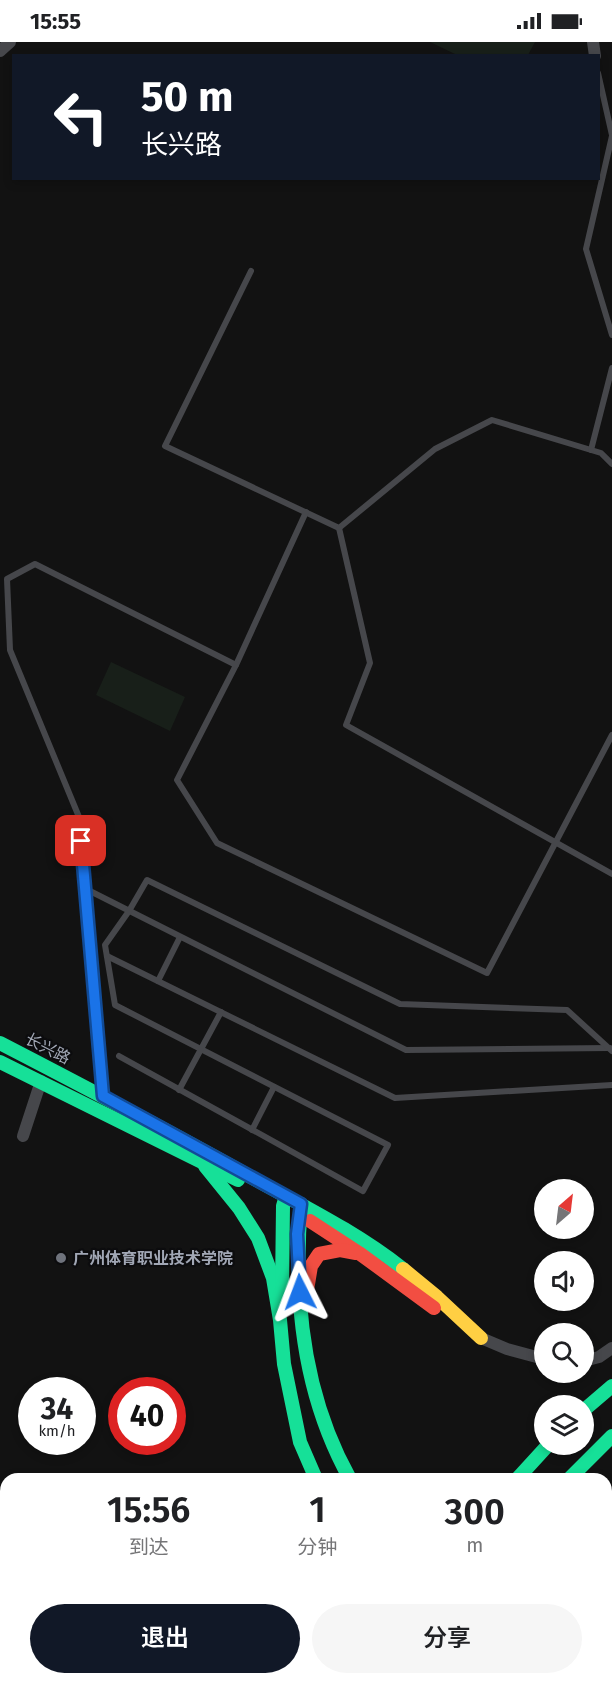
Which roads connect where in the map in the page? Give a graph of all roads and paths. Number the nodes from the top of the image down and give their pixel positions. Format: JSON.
{"nodes":[{"id":1,"x":10,"y":42,"type":"edge"},
{"id":2,"x":0,"y":51,"type":"edge"},
{"id":3,"x":600,"y":82,"type":"edge"},
{"id":4,"x":612,"y":135,"type":"edge"},
{"id":5,"x":251,"y":271,"type":"dead end"},
{"id":6,"x":612,"y":335,"type":"edge"},
{"id":7,"x":612,"y":368,"type":"edge"},
{"id":8,"x":591,"y":450,"type":"junction"},
{"id":9,"x":612,"y":464,"type":"edge"},
{"id":10,"x":306,"y":512,"type":"junction"},
{"id":11,"x":339,"y":528,"type":"junction"},
{"id":12,"x":236,"y":665,"type":"junction"},
{"id":13,"x":612,"y":735,"type":"edge"},
{"id":14,"x":556,"y":841,"type":"junction"},
{"id":15,"x":612,"y":874,"type":"edge"},
{"id":16,"x":84,"y":888,"type":"junction"},
{"id":17,"x":129,"y":911,"type":"junction"},
{"id":18,"x":180,"y":937,"type":"junction"},
{"id":19,"x":107,"y":956,"type":"junction"},
{"id":20,"x":158,"y":981,"type":"junction"},
{"id":21,"x":221,"y":1012,"type":"junction"},
{"id":22,"x":0,"y":1043,"type":"edge"},
{"id":23,"x":201,"y":1049,"type":"junction"},
{"id":24,"x":611,"y":1049,"type":"edge"},
{"id":25,"x":119,"y":1056,"type":"dead end"},
{"id":26,"x":0,"y":1062,"type":"edge"},
{"id":27,"x":41,"y":1081,"type":"junction"},
{"id":28,"x":612,"y":1085,"type":"edge"},
{"id":29,"x":274,"y":1087,"type":"junction"},
{"id":30,"x":180,"y":1090,"type":"junction"},
{"id":31,"x":103,"y":1096,"type":"junction"},
{"id":32,"x":99,"y":1110,"type":"junction"},
{"id":33,"x":252,"y":1130,"type":"junction"},
{"id":34,"x":22,"y":1136,"type":"dead end"},
{"id":35,"x":205,"y":1165,"type":"junction"},
{"id":36,"x":284,"y":1201,"type":"junction"},
{"id":37,"x":301,"y":1210,"type":"junction"},
{"id":38,"x":359,"y":1253,"type":"junction"},
{"id":39,"x":301,"y":1311,"type":"junction"},
{"id":40,"x":280,"y":1320,"type":"junction"},
{"id":41,"x":481,"y":1338,"type":"junction"},
{"id":42,"x":612,"y":1348,"type":"edge"},
{"id":43,"x":534,"y":1356,"type":"edge"},
{"id":44,"x":594,"y":1359,"type":"edge"},
{"id":45,"x":612,"y":1386,"type":"edge"},
{"id":46,"x":594,"y":1401,"type":"edge"},
{"id":47,"x":612,"y":1436,"type":"edge"},
{"id":48,"x":538,"y":1455,"type":"edge"},
{"id":49,"x":313,"y":1473,"type":"edge"},
{"id":50,"x":346,"y":1473,"type":"edge"},
{"id":51,"x":522,"y":1473,"type":"edge"},
{"id":52,"x":575,"y":1473,"type":"edge"}],
"edges":[{"from":1,"to":2,"type":"street"},
{"from":3,"to":4,"type":"lane"},
{"from":4,"to":6,"type":"lane"},
{"from":5,"to":10,"type":"lane"},
{"from":7,"to":8,"type":"lane"},
{"from":8,"to":9,"type":"lane"},
{"from":8,"to":11,"type":"lane"},
{"from":10,"to":11,"type":"lane"},
{"from":10,"to":12,"type":"lane"},
{"from":11,"to":14,"type":"lane"},
{"from":12,"to":14,"type":"lane"},
{"from":12,"to":16,"type":"lane"},
{"from":13,"to":14,"type":"lane"},
{"from":14,"to":15,"type":"lane"},
{"from":16,"to":17,"type":"lane"},
{"from":16,"to":31,"type":"lane"},
{"from":17,"to":18,"type":"lane"},
{"from":17,"to":19,"type":"lane"},
{"from":17,"to":24,"type":"lane"},
{"from":18,"to":20,"type":"lane"},
{"from":18,"to":24,"type":"lane"},
{"from":19,"to":20,"type":"lane"},
{"from":19,"to":23,"type":"lane"},
{"from":20,"to":21,"type":"lane"},
{"from":21,"to":23,"type":"lane"},
{"from":21,"to":28,"type":"lane"},
{"from":22,"to":31,"type":"main road","name":"长兴路"},
{"from":23,"to":29,"type":"lane"},
{"from":23,"to":30,"type":"lane"},
{"from":25,"to":30,"type":"lane"},
{"from":26,"to":27,"type":"main road","name":"长兴路"},
{"from":27,"to":32,"type":"main road","name":"长兴路"},
{"from":27,"to":34,"type":"street"},
{"from":29,"to":33,"type":"lane"},
{"from":29,"to":33,"type":"lane"},
{"from":30,"to":33,"type":"lane"},
{"from":31,"to":32,"type":"lane"},
{"from":31,"to":36,"type":"main road","name":"长兴路"},
{"from":32,"to":35,"type":"main road","name":"长兴路"},
{"from":35,"to":36,"type":"main road","name":"长兴路"},
{"from":35,"to":40,"type":"main road"},
{"from":36,"to":37,"type":"main road","name":"长兴路"},
{"from":36,"to":40,"type":"main road"},
{"from":37,"to":38,"type":"main road"},
{"from":37,"to":39,"type":"main road"},
{"from":37,"to":41,"type":"main road"},
{"from":38,"to":39,"type":"main road"},
{"from":38,"to":41,"type":"main road"},
{"from":39,"to":50,"type":"main road"},
{"from":40,"to":49,"type":"main road"},
{"from":41,"to":43,"type":"street"},
{"from":42,"to":44,"type":"street"},
{"from":45,"to":46,"type":"main road"},
{"from":47,"to":52,"type":"main road"},
{"from":48,"to":51,"type":"main road"}]}
